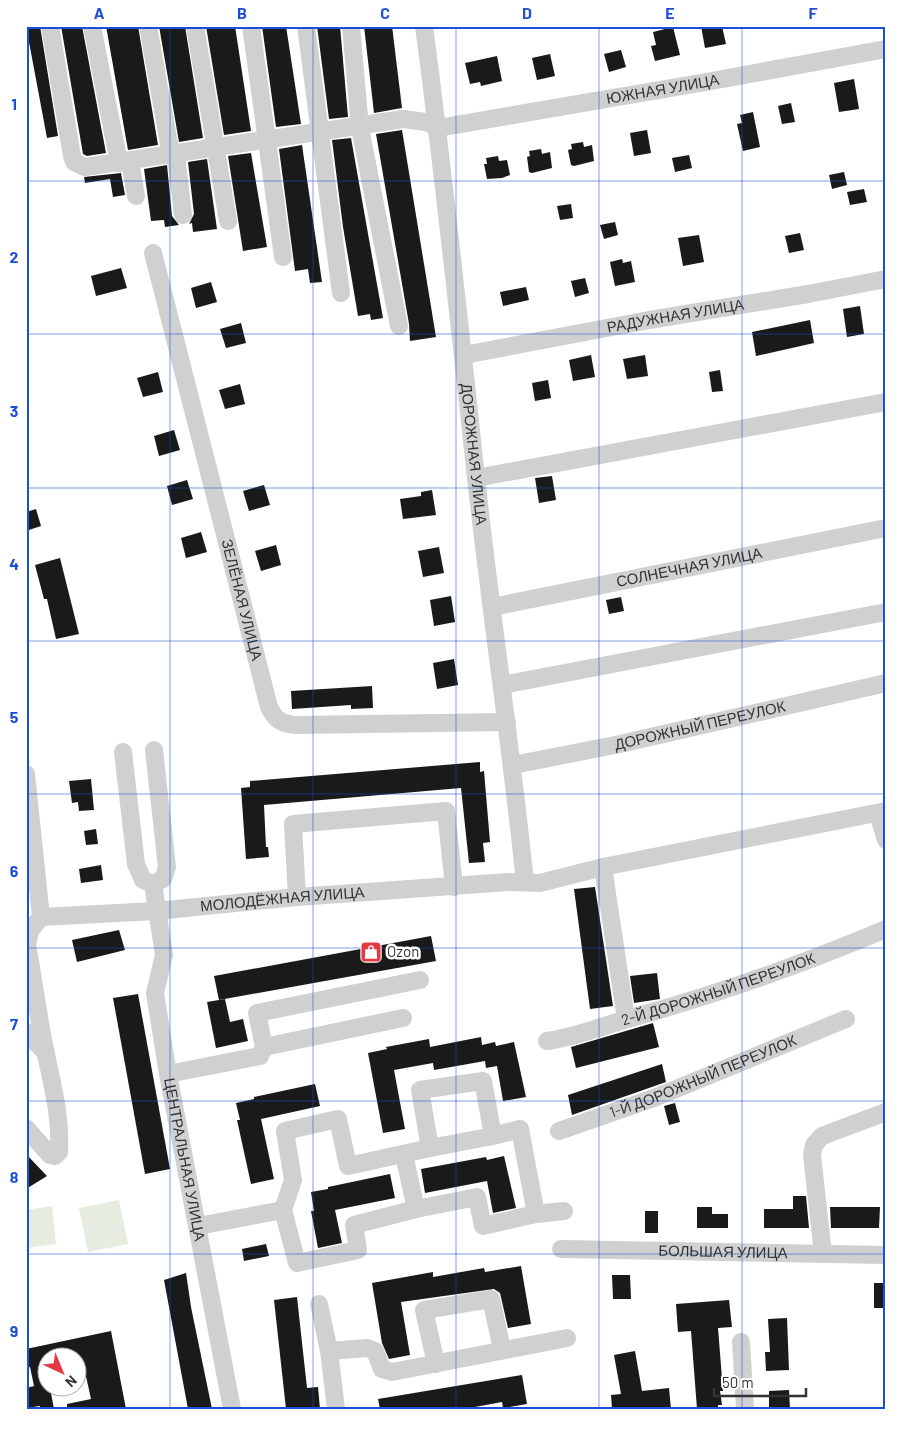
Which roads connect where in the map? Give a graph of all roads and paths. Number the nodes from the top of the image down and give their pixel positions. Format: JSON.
{"nodes":[{"id":1,"x":50,"y":26,"type":"edge"},
{"id":2,"x":92,"y":26,"type":"edge"},
{"id":3,"x":148,"y":26,"type":"edge"},
{"id":4,"x":195,"y":26,"type":"edge"},
{"id":5,"x":251,"y":26,"type":"edge"},
{"id":6,"x":306,"y":26,"type":"edge"},
{"id":7,"x":351,"y":26,"type":"edge"},
{"id":8,"x":424,"y":26,"type":"edge"},
{"id":9,"x":886,"y":49,"type":"edge"},
{"id":10,"x":360,"y":128,"type":"junction"},
{"id":11,"x":438,"y":128,"type":"junction"},
{"id":12,"x":320,"y":133,"type":"junction"},
{"id":13,"x":267,"y":140,"type":"junction"},
{"id":14,"x":215,"y":148,"type":"junction"},
{"id":15,"x":174,"y":155,"type":"junction"},
{"id":16,"x":124,"y":162,"type":"junction"},
{"id":17,"x":136,"y":196,"type":"dead end"},
{"id":18,"x":183,"y":215,"type":"dead end"},
{"id":19,"x":228,"y":221,"type":"dead end"},
{"id":20,"x":153,"y":253,"type":"dead end"},
{"id":21,"x":283,"y":257,"type":"dead end"},
{"id":22,"x":886,"y":279,"type":"edge"},
{"id":23,"x":342,"y":293,"type":"dead end"},
{"id":24,"x":399,"y":326,"type":"dead end"},
{"id":25,"x":464,"y":355,"type":"junction"},
{"id":26,"x":886,"y":402,"type":"edge"},
{"id":27,"x":476,"y":478,"type":"junction"},
{"id":28,"x":886,"y":528,"type":"edge"},
{"id":29,"x":492,"y":607,"type":"junction"},
{"id":30,"x":886,"y":612,"type":"edge"},
{"id":31,"x":886,"y":683,"type":"edge"},
{"id":32,"x":502,"y":685,"type":"junction"},
{"id":33,"x":507,"y":722,"type":"junction"},
{"id":34,"x":154,"y":750,"type":"dead end"},
{"id":35,"x":123,"y":752,"type":"dead end"},
{"id":36,"x":513,"y":765,"type":"junction"},
{"id":37,"x":26,"y":774,"type":"edge"},
{"id":38,"x":882,"y":812,"type":"edge"},
{"id":39,"x":886,"y":840,"type":"edge"},
{"id":40,"x":603,"y":867,"type":"junction"},
{"id":41,"x":525,"y":882,"type":"junction"},
{"id":42,"x":153,"y":884,"type":"junction"},
{"id":43,"x":454,"y":887,"type":"junction"},
{"id":44,"x":298,"y":898,"type":"junction"},
{"id":45,"x":156,"y":911,"type":"junction"},
{"id":46,"x":41,"y":918,"type":"junction"},
{"id":47,"x":886,"y":929,"type":"edge"},
{"id":48,"x":26,"y":944,"type":"edge"},
{"id":49,"x":420,"y":980,"type":"dead end"},
{"id":50,"x":404,"y":1018,"type":"dead end"},
{"id":51,"x":626,"y":1019,"type":"junction"},
{"id":52,"x":846,"y":1019,"type":"dead end"},
{"id":53,"x":26,"y":1032,"type":"edge"},
{"id":54,"x":546,"y":1041,"type":"dead end"},
{"id":55,"x":264,"y":1047,"type":"junction"},
{"id":56,"x":46,"y":1053,"type":"junction"},
{"id":57,"x":168,"y":1074,"type":"junction"},
{"id":58,"x":886,"y":1112,"type":"edge"},
{"id":59,"x":26,"y":1128,"type":"edge"},
{"id":60,"x":559,"y":1131,"type":"dead end"},
{"id":61,"x":493,"y":1136,"type":"junction"},
{"id":62,"x":430,"y":1148,"type":"junction"},
{"id":63,"x":404,"y":1154,"type":"junction"},
{"id":64,"x":416,"y":1209,"type":"junction"},
{"id":65,"x":283,"y":1210,"type":"junction"},
{"id":66,"x":564,"y":1211,"type":"dead end"},
{"id":67,"x":536,"y":1214,"type":"junction"},
{"id":68,"x":198,"y":1226,"type":"junction"},
{"id":69,"x":562,"y":1249,"type":"dead end"},
{"id":70,"x":823,"y":1254,"type":"junction"},
{"id":71,"x":886,"y":1255,"type":"edge"},
{"id":72,"x":319,"y":1304,"type":"dead end"},
{"id":73,"x":567,"y":1338,"type":"dead end"},
{"id":74,"x":741,"y":1342,"type":"dead end"},
{"id":75,"x":502,"y":1349,"type":"junction"},
{"id":76,"x":329,"y":1351,"type":"junction"},
{"id":77,"x":436,"y":1364,"type":"junction"},
{"id":78,"x":232,"y":1409,"type":"edge"},
{"id":79,"x":336,"y":1409,"type":"edge"},
{"id":80,"x":746,"y":1409,"type":"edge"}],
"edges":[{"from":1,"to":16,"type":"street"},
{"from":2,"to":16,"type":"street"},
{"from":3,"to":15,"type":"street"},
{"from":4,"to":14,"type":"street"},
{"from":5,"to":13,"type":"street"},
{"from":6,"to":12,"type":"street"},
{"from":7,"to":10,"type":"street"},
{"from":8,"to":11,"type":"street","name":"ДОРОЖНАЯ УЛИЦА"},
{"from":9,"to":11,"type":"street","name":"ЮЖНАЯ УЛИЦА"},
{"from":10,"to":11,"type":"street"},
{"from":10,"to":12,"type":"street"},
{"from":10,"to":24,"type":"street"},
{"from":11,"to":25,"type":"street","name":"ДОРОЖНАЯ УЛИЦА"},
{"from":12,"to":13,"type":"street"},
{"from":12,"to":23,"type":"street"},
{"from":13,"to":14,"type":"street"},
{"from":13,"to":21,"type":"street"},
{"from":14,"to":15,"type":"street"},
{"from":14,"to":19,"type":"street"},
{"from":15,"to":16,"type":"street"},
{"from":15,"to":18,"type":"street"},
{"from":16,"to":17,"type":"street"},
{"from":20,"to":33,"type":"street","name":"ЗЕЛЁНАЯ УЛИЦА"},
{"from":22,"to":25,"type":"street","name":"РАДУЖНАЯ УЛИЦА"},
{"from":25,"to":27,"type":"street","name":"ДОРОЖНАЯ УЛИЦА"},
{"from":26,"to":27,"type":"street"},
{"from":27,"to":29,"type":"street","name":"ДОРОЖНАЯ УЛИЦА"},
{"from":28,"to":29,"type":"street","name":"СОЛНЕЧНАЯ УЛИЦА"},
{"from":29,"to":32,"type":"street","name":"ДОРОЖНАЯ УЛИЦА"},
{"from":30,"to":32,"type":"street"},
{"from":31,"to":36,"type":"street","name":"ДОРОЖНЫЙ ПЕРЕУЛОК"},
{"from":32,"to":33,"type":"street","name":"ДОРОЖНАЯ УЛИЦА"},
{"from":33,"to":36,"type":"street","name":"ДОРОЖНАЯ УЛИЦА"},
{"from":34,"to":42,"type":"street"},
{"from":35,"to":42,"type":"street"},
{"from":36,"to":41,"type":"street","name":"ДОРОЖНАЯ УЛИЦА"},
{"from":37,"to":46,"type":"street"},
{"from":38,"to":39,"type":"street"},
{"from":38,"to":40,"type":"street","name":"МОЛОДЁЖНАЯ УЛИЦА"},
{"from":40,"to":41,"type":"street","name":"МОЛОДЁЖНАЯ УЛИЦА"},
{"from":40,"to":51,"type":"street"},
{"from":41,"to":43,"type":"street","name":"МОЛОДЁЖНАЯ УЛИЦА"},
{"from":42,"to":45,"type":"street","name":"ЦЕНТРАЛЬНАЯ УЛИЦА"},
{"from":43,"to":44,"type":"street","name":"МОЛОДЁЖНАЯ УЛИЦА"},
{"from":43,"to":44,"type":"street"},
{"from":44,"to":45,"type":"street","name":"МОЛОДЁЖНАЯ УЛИЦА"},
{"from":45,"to":46,"type":"street","name":"МОЛОДЁЖНАЯ УЛИЦА"},
{"from":45,"to":57,"type":"street","name":"ЦЕНТРАЛЬНАЯ УЛИЦА"},
{"from":46,"to":48,"type":"street"},
{"from":47,"to":51,"type":"street","name":"2-Й ДОРОЖНЫЙ ПЕРЕУЛОК"},
{"from":48,"to":56,"type":"street"},
{"from":49,"to":55,"type":"street"},
{"from":50,"to":55,"type":"street"},
{"from":51,"to":54,"type":"street","name":"2-Й ДОРОЖНЫЙ ПЕРЕУЛОК"},
{"from":52,"to":60,"type":"street","name":"1-Й ДОРОЖНЫЙ ПЕРЕУЛОК"},
{"from":53,"to":56,"type":"street"},
{"from":55,"to":57,"type":"street"},
{"from":56,"to":59,"type":"street"},
{"from":57,"to":68,"type":"street","name":"ЦЕНТРАЛЬНАЯ УЛИЦА"},
{"from":58,"to":70,"type":"street"},
{"from":61,"to":62,"type":"street"},
{"from":61,"to":62,"type":"street"},
{"from":61,"to":67,"type":"street"},
{"from":62,"to":63,"type":"street"},
{"from":63,"to":64,"type":"street"},
{"from":63,"to":65,"type":"street"},
{"from":64,"to":65,"type":"street"},
{"from":64,"to":67,"type":"street"},
{"from":65,"to":68,"type":"street"},
{"from":66,"to":67,"type":"street"},
{"from":68,"to":78,"type":"street","name":"ЦЕНТРАЛЬНАЯ УЛИЦА"},
{"from":69,"to":70,"type":"street","name":"БОЛЬШАЯ УЛИЦА"},
{"from":70,"to":71,"type":"street","name":"БОЛЬШАЯ УЛИЦА"},
{"from":72,"to":76,"type":"street"},
{"from":73,"to":75,"type":"street"},
{"from":74,"to":80,"type":"street"},
{"from":75,"to":77,"type":"street"},
{"from":75,"to":77,"type":"street"},
{"from":76,"to":77,"type":"street"},
{"from":76,"to":79,"type":"street"}]}
